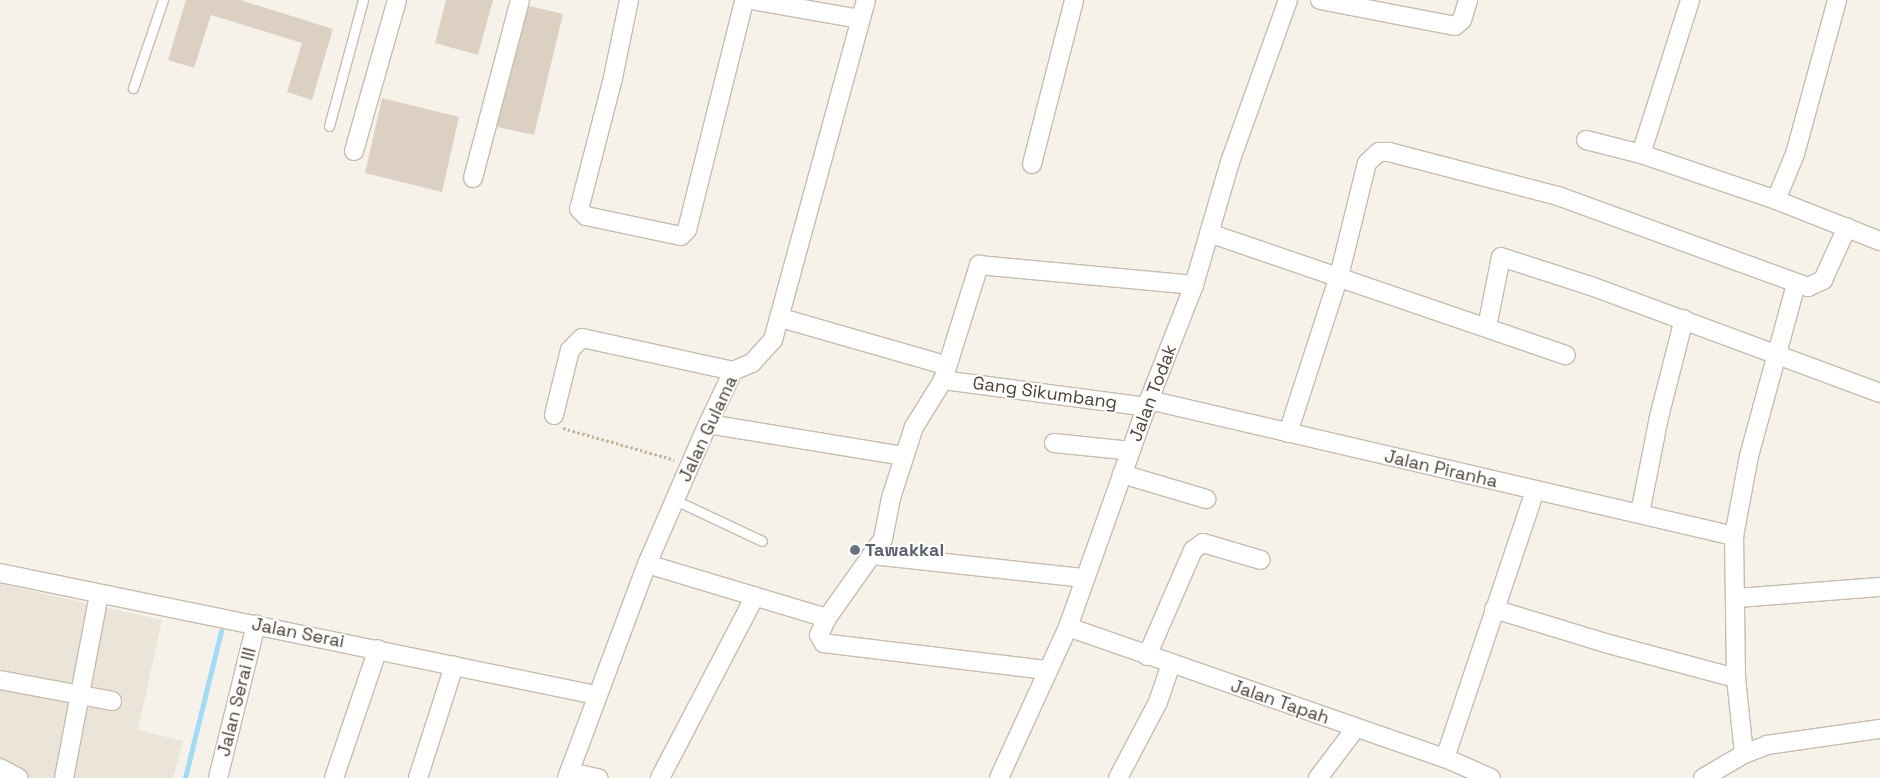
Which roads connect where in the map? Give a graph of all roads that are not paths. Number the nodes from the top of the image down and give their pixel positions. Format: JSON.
{"nodes":[{"id":1,"x":163,"y":0,"type":"edge"},
{"id":2,"x":363,"y":0,"type":"edge"},
{"id":3,"x":396,"y":0,"type":"edge"},
{"id":4,"x":520,"y":0,"type":"edge"},
{"id":5,"x":629,"y":0,"type":"edge"},
{"id":6,"x":866,"y":0,"type":"edge"},
{"id":7,"x":1074,"y":0,"type":"edge"},
{"id":8,"x":1288,"y":0,"type":"edge"},
{"id":9,"x":1320,"y":0,"type":"edge"},
{"id":10,"x":1468,"y":0,"type":"edge"},
{"id":11,"x":1690,"y":0,"type":"edge"},
{"id":12,"x":1837,"y":0,"type":"edge"},
{"id":13,"x":746,"y":1,"type":"edge"},
{"id":14,"x":860,"y":19,"type":"junction"},
{"id":15,"x":132,"y":88,"type":"dead end"},
{"id":16,"x":329,"y":126,"type":"dead end"},
{"id":17,"x":1586,"y":140,"type":"dead end"},
{"id":18,"x":354,"y":151,"type":"dead end"},
{"id":19,"x":1641,"y":154,"type":"junction"},
{"id":20,"x":1032,"y":164,"type":"dead end"},
{"id":21,"x":473,"y":178,"type":"dead end"},
{"id":22,"x":1776,"y":200,"type":"junction"},
{"id":23,"x":1847,"y":227,"type":"junction"},
{"id":24,"x":1209,"y":233,"type":"junction"},
{"id":25,"x":1880,"y":241,"type":"edge"},
{"id":26,"x":1339,"y":276,"type":"junction"},
{"id":27,"x":1796,"y":284,"type":"junction"},
{"id":28,"x":1194,"y":285,"type":"junction"},
{"id":29,"x":781,"y":318,"type":"junction"},
{"id":30,"x":1684,"y":320,"type":"junction"},
{"id":31,"x":1488,"y":327,"type":"junction"},
{"id":32,"x":1566,"y":354,"type":"dead end"},
{"id":33,"x":1777,"y":356,"type":"junction"},
{"id":34,"x":733,"y":370,"type":"junction"},
{"id":35,"x":944,"y":372,"type":"junction"},
{"id":36,"x":1880,"y":392,"type":"edge"},
{"id":37,"x":1148,"y":404,"type":"junction"},
{"id":38,"x":554,"y":415,"type":"road end"},
{"id":39,"x":708,"y":424,"type":"junction"},
{"id":40,"x":1288,"y":432,"type":"junction"},
{"id":41,"x":1054,"y":443,"type":"dead end"},
{"id":42,"x":1131,"y":451,"type":"junction"},
{"id":43,"x":904,"y":456,"type":"junction"},
{"id":44,"x":1122,"y":474,"type":"junction"},
{"id":45,"x":1535,"y":490,"type":"junction"},
{"id":46,"x":1206,"y":499,"type":"dead end"},
{"id":47,"x":675,"y":500,"type":"junction"},
{"id":48,"x":1640,"y":513,"type":"junction"},
{"id":49,"x":1734,"y":536,"type":"junction"},
{"id":50,"x":762,"y":541,"type":"dead end"},
{"id":51,"x":872,"y":555,"type":"junction"},
{"id":52,"x":1261,"y":560,"type":"dead end"},
{"id":53,"x":647,"y":564,"type":"junction"},
{"id":54,"x":0,"y":573,"type":"edge"},
{"id":55,"x":1085,"y":578,"type":"junction"},
{"id":56,"x":1880,"y":588,"type":"edge"},
{"id":57,"x":99,"y":595,"type":"junction"},
{"id":58,"x":755,"y":596,"type":"junction"},
{"id":59,"x":1737,"y":598,"type":"junction"},
{"id":60,"x":1494,"y":609,"type":"junction"},
{"id":61,"x":827,"y":618,"type":"junction"},
{"id":62,"x":256,"y":625,"type":"junction"},
{"id":63,"x":1068,"y":627,"type":"junction"},
{"id":64,"x":378,"y":649,"type":"junction"},
{"id":65,"x":1146,"y":656,"type":"junction"},
{"id":66,"x":1171,"y":664,"type":"junction"},
{"id":67,"x":454,"y":666,"type":"junction"},
{"id":68,"x":1046,"y":670,"type":"junction"},
{"id":69,"x":1736,"y":678,"type":"junction"},
{"id":70,"x":0,"y":680,"type":"edge"},
{"id":71,"x":80,"y":694,"type":"junction"},
{"id":72,"x":596,"y":695,"type":"junction"},
{"id":73,"x":112,"y":702,"type":"dead end"},
{"id":74,"x":1355,"y":728,"type":"junction"},
{"id":75,"x":1880,"y":729,"type":"edge"},
{"id":76,"x":1744,"y":754,"type":"junction"},
{"id":77,"x":1445,"y":758,"type":"junction"},
{"id":78,"x":0,"y":768,"type":"edge"},
{"id":79,"x":568,"y":775,"type":"edge"},
{"id":80,"x":19,"y":778,"type":"edge"},
{"id":81,"x":64,"y":778,"type":"edge"},
{"id":82,"x":218,"y":778,"type":"edge"},
{"id":83,"x":334,"y":778,"type":"edge"},
{"id":84,"x":418,"y":778,"type":"edge"},
{"id":85,"x":598,"y":778,"type":"edge"},
{"id":86,"x":660,"y":778,"type":"edge"},
{"id":87,"x":999,"y":778,"type":"edge"},
{"id":88,"x":1118,"y":778,"type":"edge"},
{"id":89,"x":1318,"y":778,"type":"edge"},
{"id":90,"x":1491,"y":778,"type":"edge"},
{"id":91,"x":1703,"y":778,"type":"edge"}],
"edges":[{"from":1,"to":15,"type":"lane"},
{"from":2,"to":16,"type":"lane"},
{"from":3,"to":18,"type":"street"},
{"from":4,"to":21,"type":"street"},
{"from":5,"to":13,"type":"street"},
{"from":6,"to":14,"type":"street","name":"Jalan Gulama"},
{"from":7,"to":20,"type":"street"},
{"from":8,"to":24,"type":"street","name":"Jalan Todak"},
{"from":9,"to":10,"type":"street"},
{"from":11,"to":19,"type":"street"},
{"from":12,"to":22,"type":"street"},
{"from":13,"to":14,"type":"street"},
{"from":14,"to":29,"type":"street","name":"Jalan Gulama"},
{"from":17,"to":19,"type":"street"},
{"from":19,"to":22,"type":"street"},
{"from":22,"to":23,"type":"street"},
{"from":23,"to":25,"type":"street"},
{"from":23,"to":27,"type":"street"},
{"from":24,"to":26,"type":"street"},
{"from":24,"to":28,"type":"street","name":"Jalan Todak"},
{"from":26,"to":27,"type":"street"},
{"from":26,"to":31,"type":"street"},
{"from":26,"to":40,"type":"street"},
{"from":27,"to":33,"type":"street"},
{"from":28,"to":35,"type":"street"},
{"from":28,"to":37,"type":"street","name":"Jalan Todak"},
{"from":29,"to":34,"type":"street","name":"Jalan Gulama"},
{"from":29,"to":35,"type":"street","name":"Gang Sikumbang"},
{"from":30,"to":31,"type":"street"},
{"from":30,"to":33,"type":"street"},
{"from":30,"to":48,"type":"street"},
{"from":31,"to":32,"type":"street"},
{"from":33,"to":36,"type":"street"},
{"from":33,"to":49,"type":"street"},
{"from":34,"to":38,"type":"street"},
{"from":34,"to":39,"type":"street","name":"Jalan Gulama"},
{"from":35,"to":37,"type":"street","name":"Gang Sikumbang"},
{"from":35,"to":43,"type":"street"},
{"from":37,"to":40,"type":"street","name":"Jalan Piranha"},
{"from":37,"to":42,"type":"street","name":"Jalan Todak"},
{"from":39,"to":43,"type":"street"},
{"from":39,"to":47,"type":"street","name":"Jalan Gulama"},
{"from":40,"to":45,"type":"street","name":"Jalan Piranha"},
{"from":41,"to":42,"type":"street"},
{"from":42,"to":44,"type":"street","name":"Jalan Todak"},
{"from":43,"to":51,"type":"street"},
{"from":44,"to":46,"type":"street"},
{"from":44,"to":55,"type":"street","name":"Jalan Todak"},
{"from":45,"to":48,"type":"street","name":"Jalan Piranha"},
{"from":45,"to":60,"type":"street"},
{"from":47,"to":50,"type":"lane"},
{"from":47,"to":53,"type":"street","name":"Jalan Gulama"},
{"from":48,"to":49,"type":"street","name":"Jalan Piranha"},
{"from":49,"to":59,"type":"street"},
{"from":51,"to":55,"type":"street"},
{"from":51,"to":61,"type":"street"},
{"from":52,"to":65,"type":"street"},
{"from":53,"to":58,"type":"street"},
{"from":53,"to":72,"type":"street","name":"Jalan Gulama"},
{"from":54,"to":57,"type":"street","name":"Jalan Serai"},
{"from":55,"to":63,"type":"street","name":"Jalan Todak"},
{"from":56,"to":59,"type":"street"},
{"from":57,"to":62,"type":"street","name":"Jalan Serai"},
{"from":57,"to":71,"type":"street"},
{"from":58,"to":61,"type":"street"},
{"from":58,"to":86,"type":"street"},
{"from":59,"to":69,"type":"street"},
{"from":60,"to":69,"type":"street"},
{"from":60,"to":77,"type":"street"},
{"from":61,"to":68,"type":"street"},
{"from":62,"to":64,"type":"street","name":"Jalan Serai"},
{"from":62,"to":82,"type":"street","name":"Jalan Serai III"},
{"from":63,"to":65,"type":"street","name":"Jalan Tapah"},
{"from":63,"to":68,"type":"street","name":"Jalan Todak"},
{"from":64,"to":67,"type":"street","name":"Jalan Serai"},
{"from":64,"to":83,"type":"street"},
{"from":65,"to":66,"type":"street","name":"Jalan Tapah"},
{"from":66,"to":74,"type":"street","name":"Jalan Tapah"},
{"from":66,"to":88,"type":"street"},
{"from":67,"to":72,"type":"street","name":"Jalan Serai"},
{"from":67,"to":84,"type":"street"},
{"from":68,"to":87,"type":"street","name":"Jalan Todak"},
{"from":69,"to":76,"type":"street"},
{"from":70,"to":71,"type":"street"},
{"from":71,"to":73,"type":"street"},
{"from":71,"to":81,"type":"street"},
{"from":72,"to":79,"type":"street","name":"Jalan Gulama"},
{"from":74,"to":77,"type":"street","name":"Jalan Tapah"},
{"from":74,"to":89,"type":"street"},
{"from":75,"to":76,"type":"street"},
{"from":76,"to":91,"type":"street"},
{"from":77,"to":90,"type":"street","name":"Jalan Tapah"},
{"from":78,"to":80,"type":"street"},
{"from":79,"to":85,"type":"street"}]}
